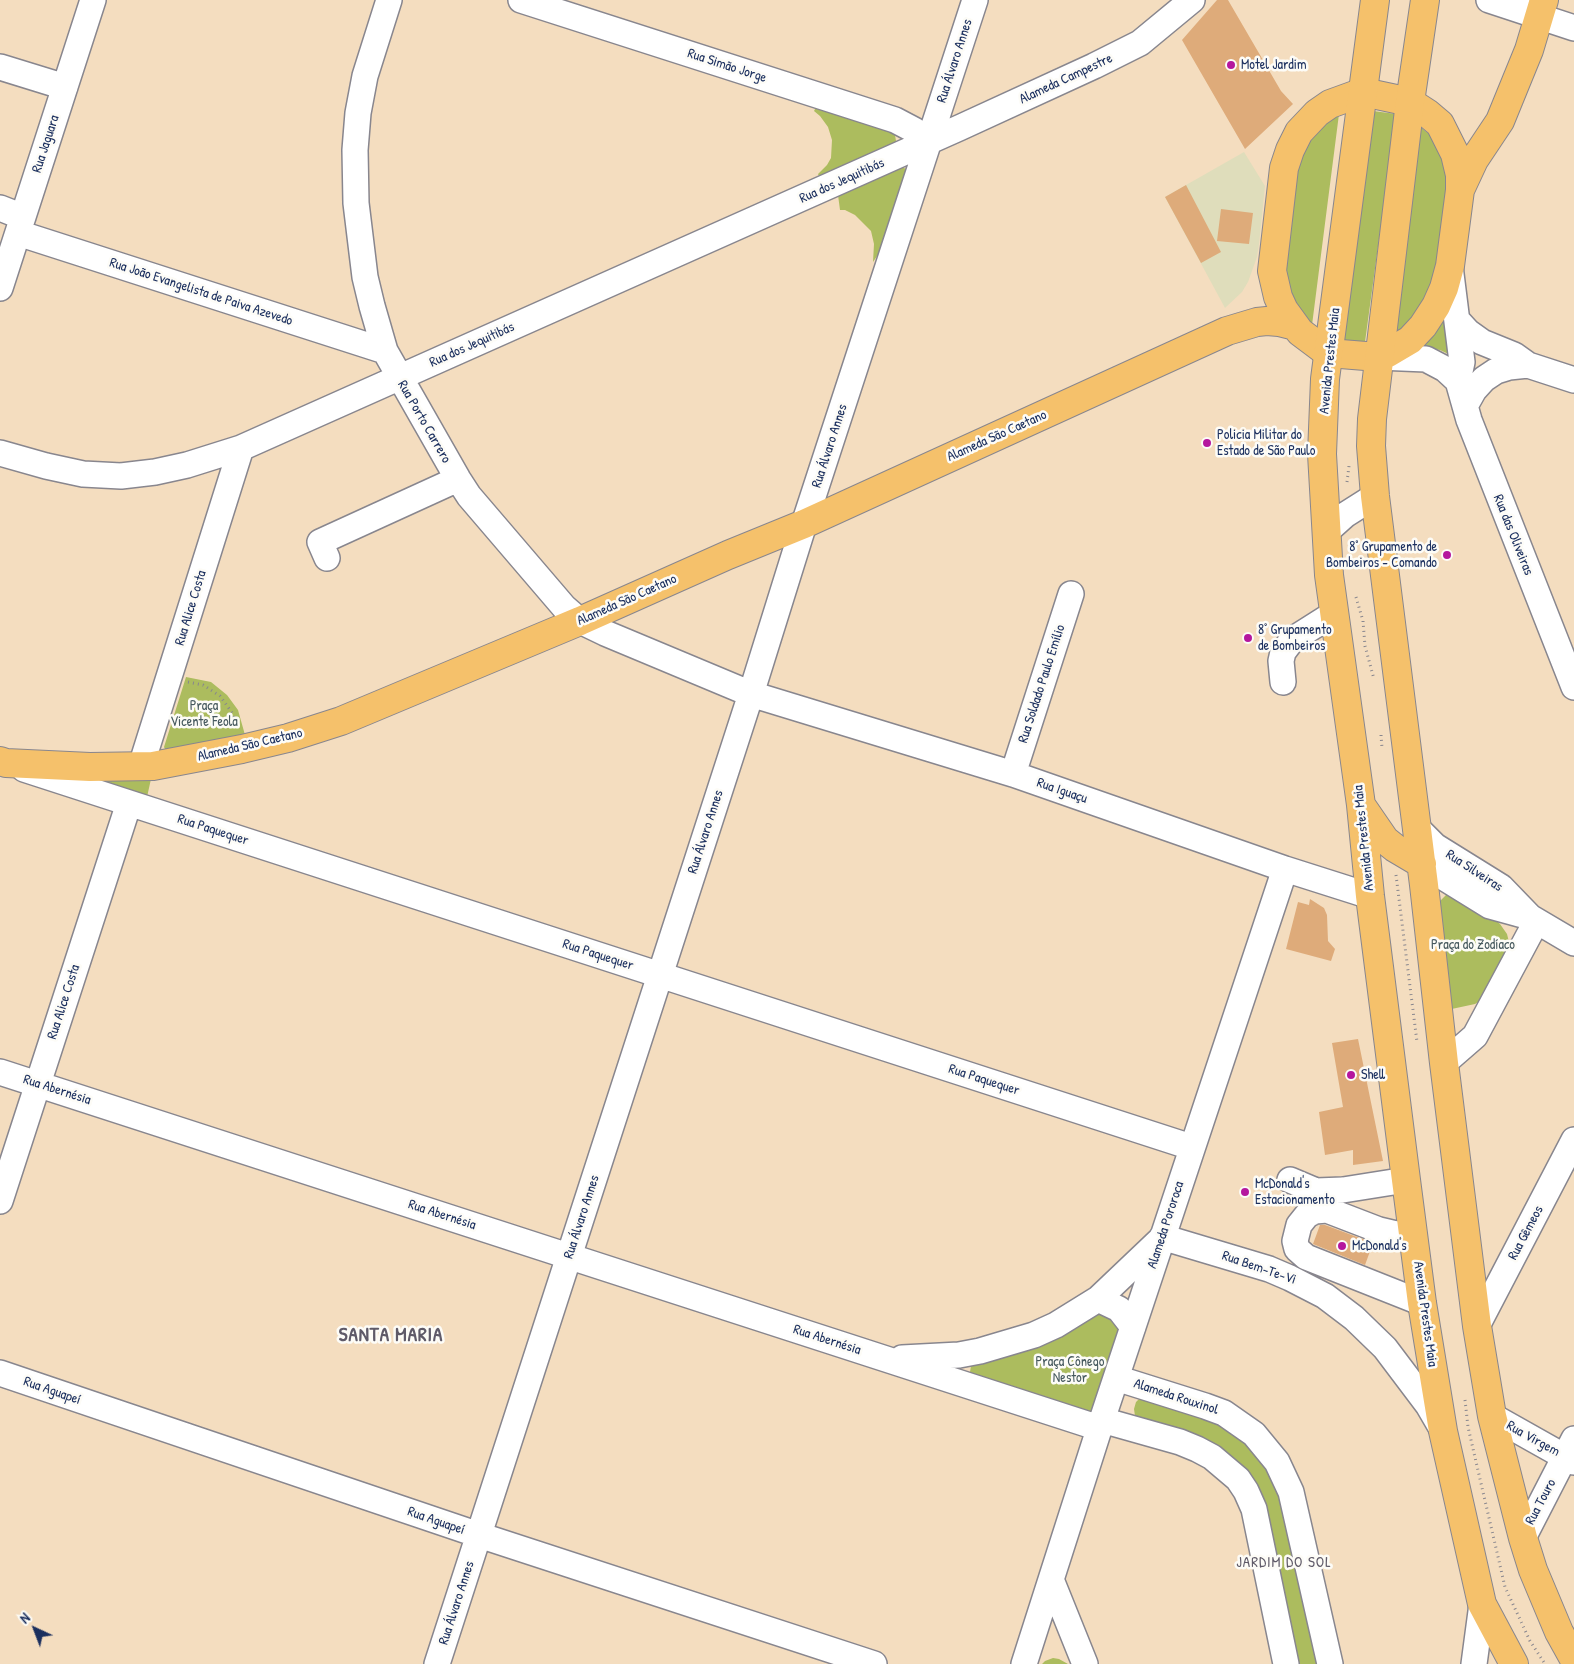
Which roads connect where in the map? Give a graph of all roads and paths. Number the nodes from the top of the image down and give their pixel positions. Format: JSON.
{"nodes":[{"id":1,"x":93,"y":0,"type":"edge"},
{"id":2,"x":389,"y":0,"type":"edge"},
{"id":3,"x":520,"y":0,"type":"edge"},
{"id":4,"x":975,"y":0,"type":"edge"},
{"id":5,"x":1192,"y":0,"type":"edge"},
{"id":6,"x":1375,"y":0,"type":"edge"},
{"id":7,"x":1425,"y":0,"type":"edge"},
{"id":8,"x":1489,"y":0,"type":"edge"},
{"id":9,"x":1542,"y":8,"type":"edge"},
{"id":10,"x":1574,"y":28,"type":"edge"},
{"id":11,"x":0,"y":67,"type":"edge"},
{"id":12,"x":65,"y":87,"type":"junction"},
{"id":13,"x":1363,"y":92,"type":"junction"},
{"id":14,"x":1410,"y":102,"type":"junction"},
{"id":15,"x":1506,"y":107,"type":"junction"},
{"id":16,"x":1440,"y":124,"type":"junction"},
{"id":17,"x":929,"y":142,"type":"junction"},
{"id":18,"x":1460,"y":190,"type":"junction"},
{"id":19,"x":0,"y":208,"type":"edge"},
{"id":20,"x":20,"y":225,"type":"junction"},
{"id":21,"x":1450,"y":266,"type":"junction"},
{"id":22,"x":1272,"y":271,"type":"junction"},
{"id":23,"x":0,"y":288,"type":"edge"},
{"id":24,"x":1457,"y":320,"type":"junction"},
{"id":25,"x":1295,"y":326,"type":"junction"},
{"id":26,"x":1227,"y":332,"type":"junction"},
{"id":27,"x":385,"y":351,"type":"junction"},
{"id":28,"x":1328,"y":353,"type":"junction"},
{"id":29,"x":1378,"y":357,"type":"junction"},
{"id":30,"x":1528,"y":365,"type":"junction"},
{"id":31,"x":399,"y":377,"type":"junction"},
{"id":32,"x":1574,"y":380,"type":"edge"},
{"id":33,"x":1458,"y":381,"type":"junction"},
{"id":34,"x":1465,"y":406,"type":"junction"},
{"id":35,"x":241,"y":448,"type":"junction"},
{"id":36,"x":0,"y":453,"type":"edge"},
{"id":37,"x":1348,"y":461,"type":"dead end"},
{"id":38,"x":458,"y":480,"type":"junction"},
{"id":39,"x":1375,"y":496,"type":"junction"},
{"id":40,"x":1336,"y":523,"type":"junction"},
{"id":41,"x":804,"y":524,"type":"junction"},
{"id":42,"x":327,"y":558,"type":"dead end"},
{"id":43,"x":1072,"y":594,"type":"dead end"},
{"id":44,"x":1356,"y":595,"type":"dead end"},
{"id":45,"x":1333,"y":614,"type":"junction"},
{"id":46,"x":580,"y":621,"type":"junction"},
{"id":47,"x":168,"y":682,"type":"junction"},
{"id":48,"x":1283,"y":682,"type":"dead end"},
{"id":49,"x":1376,"y":687,"type":"dead end"},
{"id":50,"x":1574,"y":687,"type":"edge"},
{"id":51,"x":751,"y":694,"type":"junction"},
{"id":52,"x":1380,"y":732,"type":"dead end"},
{"id":53,"x":242,"y":749,"type":"junction"},
{"id":54,"x":1382,"y":750,"type":"dead end"},
{"id":55,"x":3,"y":762,"type":"edge"},
{"id":56,"x":141,"y":766,"type":"junction"},
{"id":57,"x":1013,"y":774,"type":"junction"},
{"id":58,"x":129,"y":803,"type":"junction"},
{"id":59,"x":1361,"y":805,"type":"junction"},
{"id":60,"x":1416,"y":827,"type":"junction"},
{"id":61,"x":1422,"y":864,"type":"junction"},
{"id":62,"x":1285,"y":869,"type":"junction"},
{"id":63,"x":1370,"y":896,"type":"junction"},
{"id":64,"x":1533,"y":920,"type":"junction"},
{"id":65,"x":1574,"y":944,"type":"edge"},
{"id":66,"x":660,"y":975,"type":"junction"},
{"id":67,"x":1444,"y":1063,"type":"junction"},
{"id":68,"x":0,"y":1072,"type":"edge"},
{"id":69,"x":38,"y":1084,"type":"junction"},
{"id":70,"x":1574,"y":1140,"type":"edge"},
{"id":71,"x":1191,"y":1148,"type":"junction"},
{"id":72,"x":1290,"y":1180,"type":"dead end"},
{"id":73,"x":1406,"y":1180,"type":"junction"},
{"id":74,"x":0,"y":1201,"type":"edge"},
{"id":75,"x":1413,"y":1233,"type":"junction"},
{"id":76,"x":1162,"y":1237,"type":"junction"},
{"id":77,"x":569,"y":1256,"type":"junction"},
{"id":78,"x":1098,"y":1299,"type":"junction"},
{"id":79,"x":1422,"y":1302,"type":"junction"},
{"id":80,"x":1477,"y":1326,"type":"junction"},
{"id":81,"x":1133,"y":1327,"type":"junction"},
{"id":82,"x":884,"y":1358,"type":"junction"},
{"id":83,"x":0,"y":1374,"type":"edge"},
{"id":84,"x":1116,"y":1378,"type":"junction"},
{"id":85,"x":1492,"y":1416,"type":"junction"},
{"id":86,"x":1100,"y":1424,"type":"junction"},
{"id":87,"x":1442,"y":1431,"type":"junction"},
{"id":88,"x":1571,"y":1453,"type":"edge"},
{"id":89,"x":479,"y":1535,"type":"junction"},
{"id":90,"x":1523,"y":1538,"type":"junction"},
{"id":91,"x":1052,"y":1582,"type":"junction"},
{"id":92,"x":1482,"y":1604,"type":"junction"},
{"id":93,"x":1574,"y":1659,"type":"edge"},
{"id":94,"x":437,"y":1664,"type":"edge"},
{"id":95,"x":874,"y":1664,"type":"edge"},
{"id":96,"x":1024,"y":1664,"type":"edge"},
{"id":97,"x":1085,"y":1664,"type":"edge"},
{"id":98,"x":1286,"y":1664,"type":"edge"},
{"id":99,"x":1330,"y":1664,"type":"edge"},
{"id":100,"x":1474,"y":1664,"type":"edge"},
{"id":101,"x":1514,"y":1664,"type":"edge"}],
"edges":[{"from":1,"to":12,"type":"street","name":"Rua Jaguara"},
{"from":2,"to":27,"type":"street","name":"Rua Porto Carrero"},
{"from":3,"to":17,"type":"street","name":"Rua Simão Jorge"},
{"from":4,"to":17,"type":"street","name":"Rua Álvaro Annes"},
{"from":5,"to":17,"type":"street","name":"Alameda Campestre"},
{"from":6,"to":13,"type":"main road","name":"Avenida Prestes Maia"},
{"from":7,"to":14,"type":"main road"},
{"from":8,"to":9,"type":"street"},
{"from":9,"to":10,"type":"street"},
{"from":9,"to":15,"type":"main road"},
{"from":11,"to":12,"type":"street"},
{"from":12,"to":20,"type":"street","name":"Rua Jaguara"},
{"from":13,"to":14,"type":"main road"},
{"from":13,"to":22,"type":"main road"},
{"from":13,"to":28,"type":"main road","name":"Avenida Prestes Maia"},
{"from":14,"to":16,"type":"main road"},
{"from":14,"to":29,"type":"main road"},
{"from":15,"to":16,"type":"main road"},
{"from":15,"to":18,"type":"main road"},
{"from":16,"to":18,"type":"main road"},
{"from":17,"to":31,"type":"street","name":"Rua dos Jequitibás"},
{"from":17,"to":41,"type":"street","name":"Rua Álvaro Annes"},
{"from":18,"to":21,"type":"main road"},
{"from":19,"to":20,"type":"street","name":"Rua João Evangelista de Paiva Azevedo"},
{"from":20,"to":23,"type":"street","name":"Rua Jaguara"},
{"from":20,"to":27,"type":"street","name":"Rua João Evangelista de Paiva Azevedo"},
{"from":21,"to":24,"type":"street","name":"Rua das Oliveiras"},
{"from":21,"to":29,"type":"main road"},
{"from":22,"to":25,"type":"main road"},
{"from":22,"to":26,"type":"main road","name":"Alameda São Caetano"},
{"from":24,"to":30,"type":"street"},
{"from":24,"to":33,"type":"street","name":"Rua das Oliveiras"},
{"from":25,"to":26,"type":"main road","name":"Alameda São Caetano"},
{"from":25,"to":28,"type":"main road"},
{"from":26,"to":41,"type":"main road","name":"Alameda São Caetano"},
{"from":27,"to":31,"type":"street","name":"Rua Porto Carrero"},
{"from":28,"to":29,"type":"main road"},
{"from":28,"to":40,"type":"main road","name":"Avenida Prestes Maia"},
{"from":29,"to":33,"type":"street"},
{"from":29,"to":39,"type":"main road"},
{"from":30,"to":32,"type":"street"},
{"from":30,"to":34,"type":"street"},
{"from":31,"to":35,"type":"street","name":"Rua dos Jequitibás"},
{"from":31,"to":38,"type":"street","name":"Rua Porto Carrero"},
{"from":33,"to":34,"type":"street","name":"Rua das Oliveiras"},
{"from":34,"to":50,"type":"street","name":"Rua das Oliveiras"},
{"from":35,"to":36,"type":"street","name":"Rua dos Jequitibás"},
{"from":35,"to":47,"type":"street","name":"Rua Alice Costa"},
{"from":37,"to":40,"type":"path"},
{"from":38,"to":42,"type":"street"},
{"from":38,"to":46,"type":"street","name":"Rua Porto Carrero"},
{"from":39,"to":40,"type":"street"},
{"from":39,"to":60,"type":"main road"},
{"from":40,"to":45,"type":"main road","name":"Avenida Prestes Maia"},
{"from":41,"to":46,"type":"main road","name":"Alameda São Caetano"},
{"from":41,"to":51,"type":"street","name":"Rua Álvaro Annes"},
{"from":43,"to":57,"type":"street","name":"Rua Soldado Paulo Emílio"},
{"from":44,"to":49,"type":"path"},
{"from":45,"to":48,"type":"street"},
{"from":45,"to":59,"type":"main road","name":"Avenida Prestes Maia"},
{"from":46,"to":51,"type":"street","name":"Rua Porto Carrero"},
{"from":46,"to":53,"type":"main road","name":"Alameda São Caetano"},
{"from":47,"to":53,"type":"path"},
{"from":47,"to":56,"type":"street","name":"Rua Alice Costa"},
{"from":51,"to":57,"type":"street","name":"Rua Iguaçu"},
{"from":51,"to":66,"type":"street","name":"Rua Álvaro Annes"},
{"from":52,"to":54,"type":"path"},
{"from":53,"to":56,"type":"main road","name":"Alameda São Caetano"},
{"from":55,"to":56,"type":"main road","name":"Alameda São Caetano"},
{"from":55,"to":58,"type":"street","name":"Rua Paquequer"},
{"from":57,"to":62,"type":"street","name":"Rua Iguaçu"},
{"from":58,"to":66,"type":"street","name":"Rua Paquequer"},
{"from":58,"to":69,"type":"street","name":"Rua Alice Costa"},
{"from":59,"to":61,"type":"main road"},
{"from":59,"to":63,"type":"main road","name":"Avenida Prestes Maia"},
{"from":60,"to":61,"type":"main road"},
{"from":60,"to":64,"type":"street","name":"Rua Silveiras"},
{"from":61,"to":64,"type":"street","name":"Rua Silveiras"},
{"from":61,"to":67,"type":"main road"},
{"from":62,"to":63,"type":"street","name":"Rua Iguaçu"},
{"from":62,"to":71,"type":"street","name":"Alameda Pororoca"},
{"from":63,"to":73,"type":"main road","name":"Avenida Prestes Maia"},
{"from":64,"to":65,"type":"street","name":"Rua Silveiras"},
{"from":64,"to":67,"type":"street"},
{"from":66,"to":71,"type":"street","name":"Rua Paquequer"},
{"from":66,"to":77,"type":"street","name":"Rua Álvaro Annes"},
{"from":67,"to":80,"type":"main road"},
{"from":68,"to":69,"type":"street","name":"Rua Abernésia"},
{"from":69,"to":74,"type":"street","name":"Rua Alice Costa"},
{"from":69,"to":77,"type":"street","name":"Rua Abernésia"},
{"from":70,"to":80,"type":"street","name":"Rua Gêmeos"},
{"from":71,"to":76,"type":"street","name":"Alameda Pororoca"},
{"from":72,"to":73,"type":"street"},
{"from":73,"to":75,"type":"main road","name":"Avenida Prestes Maia"},
{"from":75,"to":79,"type":"main road","name":"Avenida Prestes Maia"},
{"from":75,"to":79,"type":"street"},
{"from":76,"to":78,"type":"street"},
{"from":76,"to":81,"type":"street","name":"Alameda Pororoca"},
{"from":76,"to":87,"type":"street","name":"Rua Bem-Te-Vi"},
{"from":77,"to":82,"type":"street","name":"Rua Abernésia"},
{"from":77,"to":89,"type":"street","name":"Rua Álvaro Annes"},
{"from":78,"to":81,"type":"street"},
{"from":78,"to":82,"type":"street"},
{"from":79,"to":87,"type":"main road","name":"Avenida Prestes Maia"},
{"from":80,"to":85,"type":"main road"},
{"from":81,"to":84,"type":"street","name":"Alameda Pororoca"},
{"from":82,"to":86,"type":"street"},
{"from":83,"to":89,"type":"street","name":"Rua Aguapeí"},
{"from":84,"to":86,"type":"street","name":"Alameda Pororoca"},
{"from":84,"to":99,"type":"street","name":"Alameda Rouxinol"},
{"from":85,"to":88,"type":"street","name":"Rua Virgem"},
{"from":85,"to":90,"type":"main road"},
{"from":86,"to":91,"type":"street","name":"Alameda Pororoca"},
{"from":86,"to":98,"type":"street"},
{"from":87,"to":92,"type":"main road","name":"Avenida Prestes Maia"},
{"from":88,"to":90,"type":"street","name":"Rua Touro"},
{"from":89,"to":94,"type":"street","name":"Rua Álvaro Annes"},
{"from":89,"to":95,"type":"street","name":"Rua Aguapeí"},
{"from":90,"to":93,"type":"main road"},
{"from":91,"to":96,"type":"street","name":"Alameda Pororoca"},
{"from":91,"to":97,"type":"street"},
{"from":92,"to":100,"type":"street"},
{"from":92,"to":101,"type":"main road","name":"Avenida Prestes Maia"}]}
